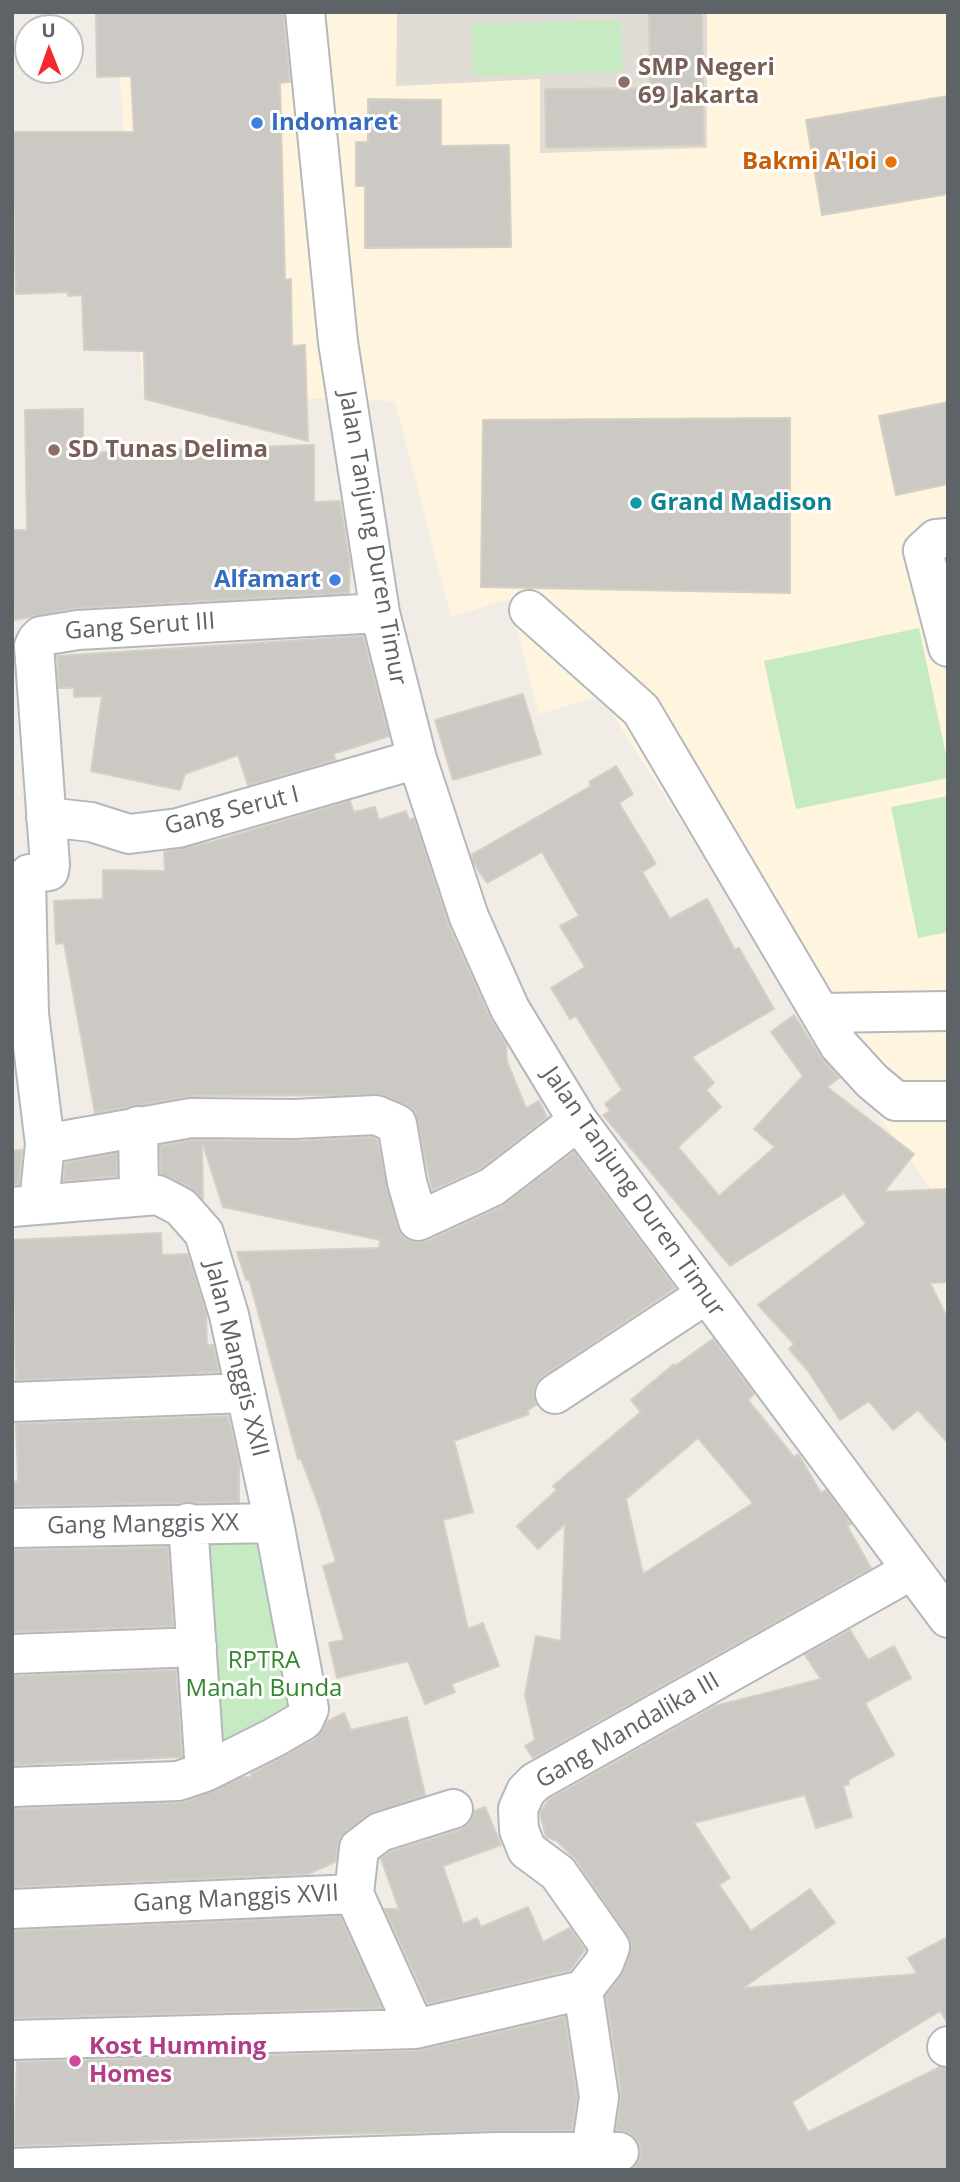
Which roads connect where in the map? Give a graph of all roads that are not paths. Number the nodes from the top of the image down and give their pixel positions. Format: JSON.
{"nodes":[{"id":1,"x":305,"y":12,"type":"edge"},
{"id":2,"x":948,"y":538,"type":"edge"},
{"id":3,"x":529,"y":610,"type":"dead end"},
{"id":4,"x":380,"y":613,"type":"junction"},
{"id":5,"x":948,"y":647,"type":"edge"},
{"id":6,"x":25,"y":691,"type":"edge"},
{"id":7,"x":416,"y":759,"type":"junction"},
{"id":8,"x":46,"y":817,"type":"junction"},
{"id":9,"x":948,"y":1012,"type":"edge"},
{"id":10,"x":820,"y":1013,"type":"junction"},
{"id":11,"x":948,"y":1101,"type":"edge"},
{"id":12,"x":578,"y":1121,"type":"junction"},
{"id":13,"x":138,"y":1126,"type":"junction"},
{"id":14,"x":45,"y":1144,"type":"junction"},
{"id":15,"x":139,"y":1196,"type":"junction"},
{"id":16,"x":26,"y":1206,"type":"edge"},
{"id":17,"x":705,"y":1294,"type":"junction"},
{"id":18,"x":246,"y":1393,"type":"junction"},
{"id":19,"x":555,"y":1394,"type":"dead end"},
{"id":20,"x":12,"y":1402,"type":"edge"},
{"id":21,"x":188,"y":1523,"type":"junction"},
{"id":22,"x":274,"y":1523,"type":"junction"},
{"id":23,"x":12,"y":1528,"type":"edge"},
{"id":24,"x":910,"y":1571,"type":"junction"},
{"id":25,"x":948,"y":1618,"type":"edge"},
{"id":26,"x":197,"y":1647,"type":"junction"},
{"id":27,"x":12,"y":1654,"type":"edge"},
{"id":28,"x":205,"y":1772,"type":"junction"},
{"id":29,"x":12,"y":1787,"type":"edge"},
{"id":30,"x":453,"y":1809,"type":"dead end"},
{"id":31,"x":354,"y":1894,"type":"junction"},
{"id":32,"x":12,"y":1909,"type":"edge"},
{"id":33,"x":583,"y":1990,"type":"junction"},
{"id":34,"x":415,"y":2029,"type":"junction"},
{"id":35,"x":12,"y":2040,"type":"edge"},
{"id":36,"x":12,"y":2168,"type":"edge"}],
"edges":[{"from":1,"to":4,"type":"street","name":"Jalan Tanjung Duren Timur"},
{"from":2,"to":5,"type":"street"},
{"from":3,"to":10,"type":"street"},
{"from":4,"to":6,"type":"street","name":"Gang Serut III"},
{"from":4,"to":7,"type":"street","name":"Jalan Tanjung Duren Timur"},
{"from":6,"to":8,"type":"street","name":"Gang Serut III"},
{"from":7,"to":8,"type":"street","name":"Gang Serut I"},
{"from":7,"to":12,"type":"street","name":"Jalan Tanjung Duren Timur"},
{"from":8,"to":14,"type":"street","name":"Gang Serut III"},
{"from":9,"to":10,"type":"street"},
{"from":10,"to":11,"type":"street"},
{"from":12,"to":13,"type":"street"},
{"from":12,"to":17,"type":"street","name":"Jalan Tanjung Duren Timur"},
{"from":13,"to":14,"type":"street"},
{"from":13,"to":15,"type":"street"},
{"from":14,"to":16,"type":"street"},
{"from":15,"to":16,"type":"street","name":"Jalan Manggis XXII"},
{"from":15,"to":18,"type":"street","name":"Jalan Manggis XXII"},
{"from":17,"to":19,"type":"street"},
{"from":17,"to":24,"type":"street","name":"Jalan Tanjung Duren Timur"},
{"from":18,"to":20,"type":"street"},
{"from":18,"to":22,"type":"street","name":"Jalan Manggis XXII"},
{"from":21,"to":22,"type":"street","name":"Gang Manggis XX"},
{"from":21,"to":23,"type":"street","name":"Gang Manggis XX"},
{"from":21,"to":26,"type":"street"},
{"from":22,"to":28,"type":"street","name":"Jalan Manggis XXII"},
{"from":24,"to":25,"type":"street","name":"Jalan Tanjung Duren Timur"},
{"from":24,"to":33,"type":"street","name":"Gang Mandalika III"},
{"from":26,"to":27,"type":"street"},
{"from":26,"to":28,"type":"street"},
{"from":28,"to":29,"type":"street"},
{"from":30,"to":31,"type":"street"},
{"from":31,"to":32,"type":"street","name":"Gang Manggis XVII"},
{"from":31,"to":34,"type":"street","name":"Gang Manggis XVII"},
{"from":33,"to":34,"type":"street"},
{"from":33,"to":36,"type":"street"},
{"from":34,"to":35,"type":"street"}]}
